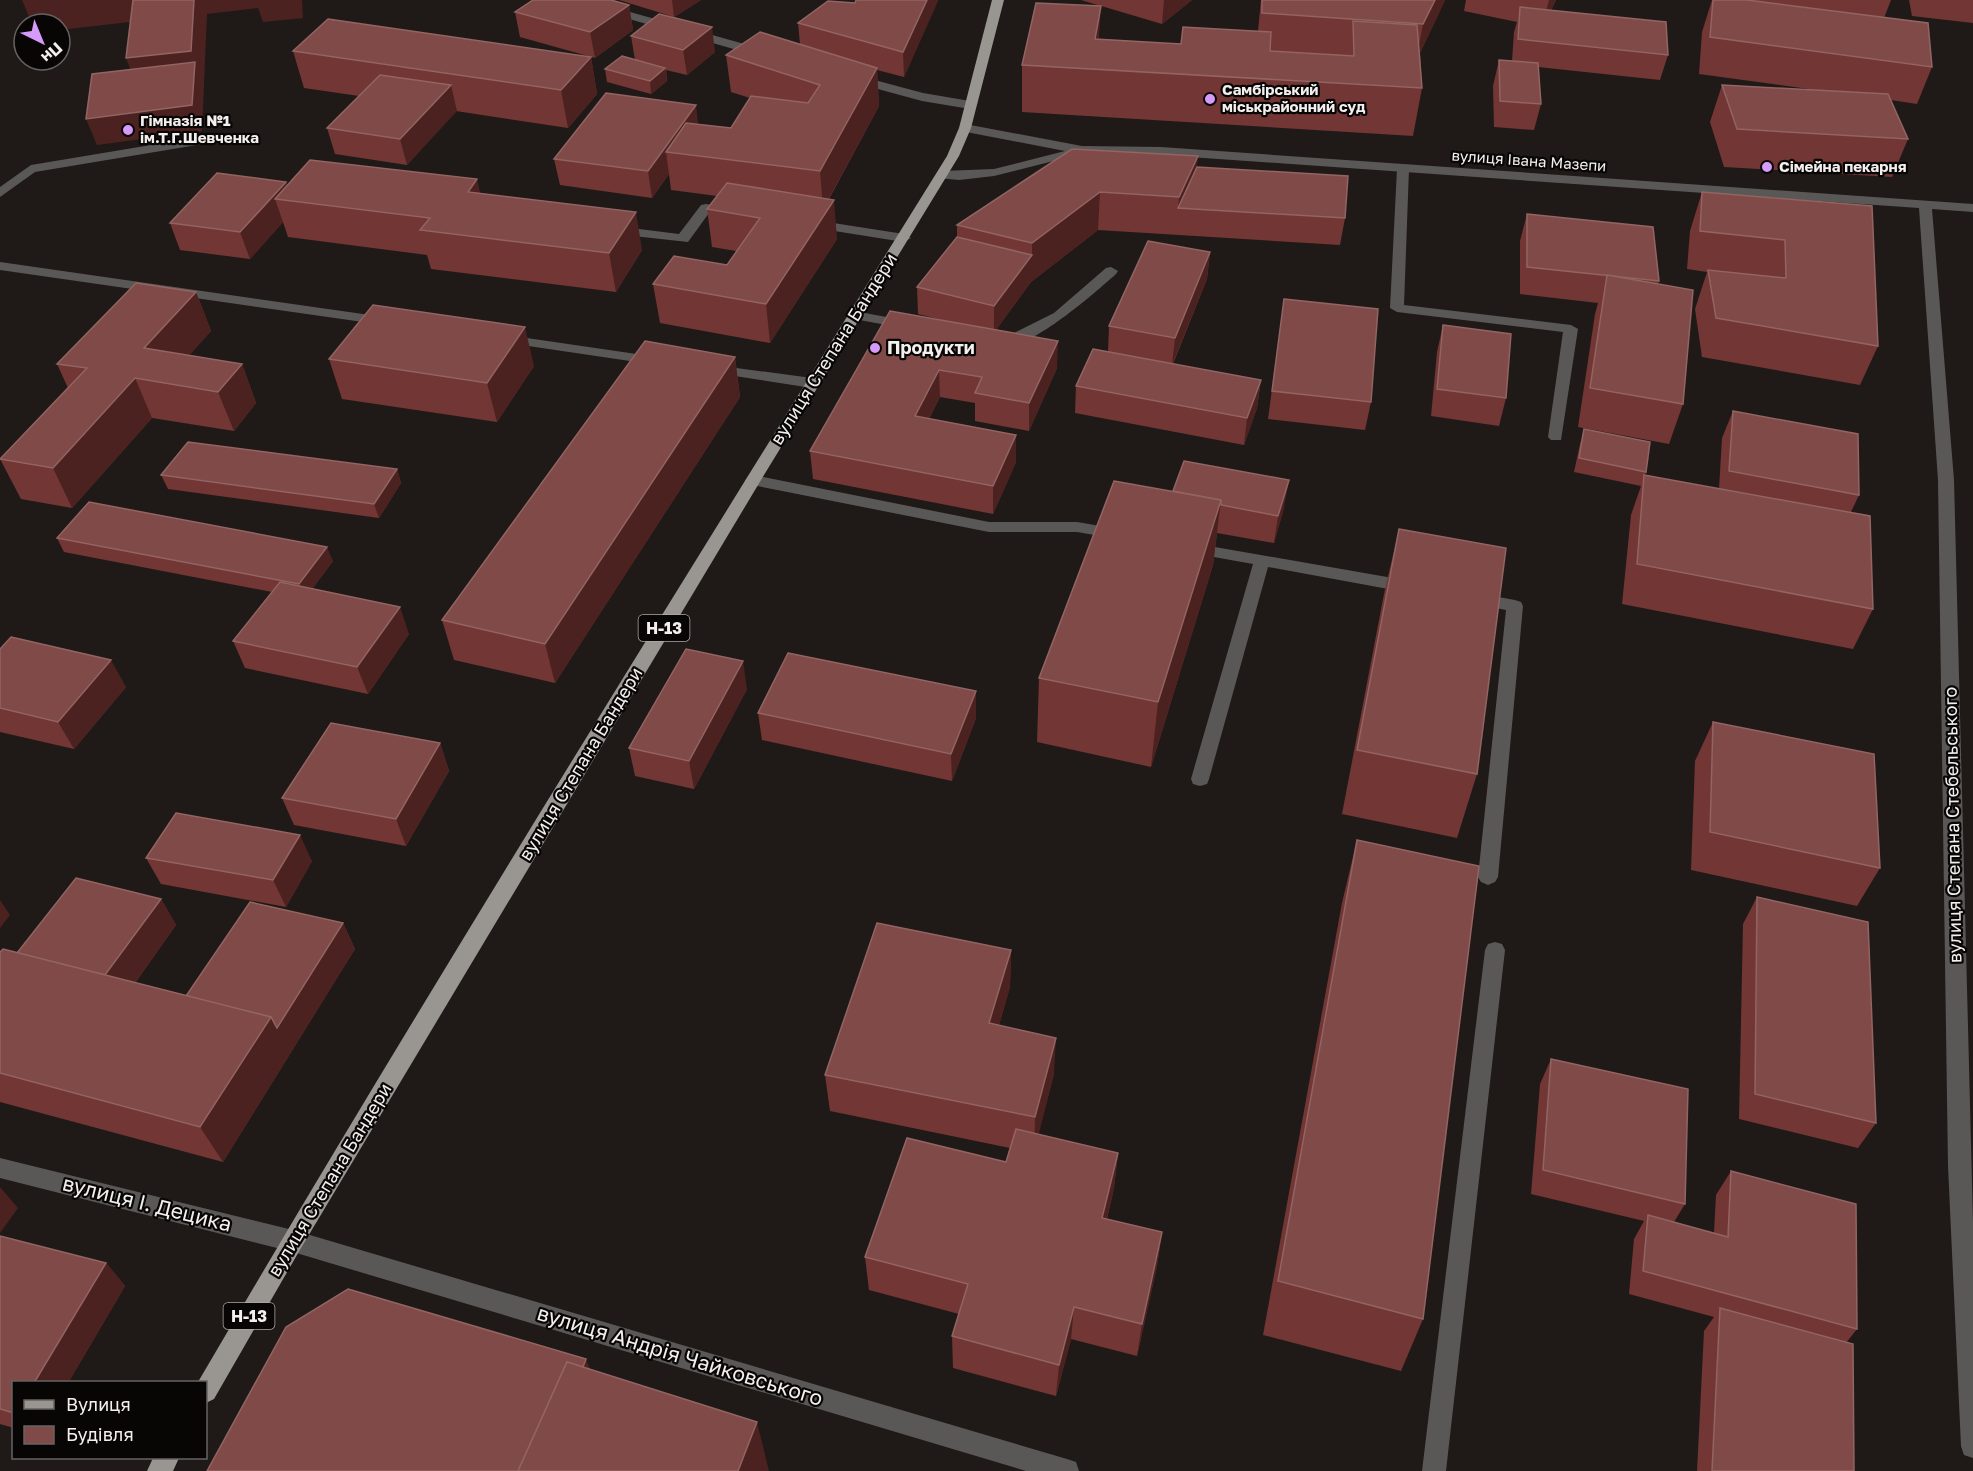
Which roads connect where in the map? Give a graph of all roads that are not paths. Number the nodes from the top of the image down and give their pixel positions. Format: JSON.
{"nodes":[{"id":1,"x":574,"y":0,"type":"edge"},
{"id":2,"x":998,"y":0,"type":"edge"},
{"id":3,"x":776,"y":56,"type":"edge"},
{"id":4,"x":843,"y":75,"type":"edge"},
{"id":5,"x":970,"y":105,"type":"junction"},
{"id":6,"x":965,"y":128,"type":"junction"},
{"id":7,"x":199,"y":141,"type":"dead end"},
{"id":8,"x":1082,"y":150,"type":"junction"},
{"id":9,"x":1403,"y":169,"type":"junction"},
{"id":10,"x":942,"y":175,"type":"junction"},
{"id":11,"x":0,"y":193,"type":"edge"},
{"id":12,"x":1925,"y":205,"type":"junction"},
{"id":13,"x":1973,"y":208,"type":"edge"},
{"id":14,"x":741,"y":214,"type":"edge"},
{"id":15,"x":799,"y":222,"type":"edge"},
{"id":16,"x":604,"y":228,"type":"edge"},
{"id":17,"x":904,"y":238,"type":"junction"},
{"id":18,"x":0,"y":266,"type":"edge"},
{"id":19,"x":1111,"y":271,"type":"dead end"},
{"id":20,"x":854,"y":315,"type":"junction"},
{"id":21,"x":400,"y":324,"type":"edge"},
{"id":22,"x":920,"y":327,"type":"edge"},
{"id":23,"x":494,"y":337,"type":"edge"},
{"id":24,"x":986,"y":339,"type":"edge"},
{"id":25,"x":671,"y":363,"type":"edge"},
{"id":26,"x":694,"y":366,"type":"edge"},
{"id":27,"x":812,"y":383,"type":"junction"},
{"id":28,"x":1556,"y":437,"type":"dead end"},
{"id":29,"x":753,"y":480,"type":"junction"},
{"id":30,"x":1134,"y":537,"type":"edge"},
{"id":31,"x":1181,"y":546,"type":"edge"},
{"id":32,"x":1262,"y":561,"type":"junction"},
{"id":33,"x":1423,"y":589,"type":"edge"},
{"id":34,"x":1457,"y":596,"type":"edge"},
{"id":35,"x":1200,"y":779,"type":"dead end"},
{"id":36,"x":1488,"y":877,"type":"dead end"},
{"id":37,"x":1495,"y":950,"type":"dead end"},
{"id":38,"x":0,"y":1168,"type":"edge"},
{"id":39,"x":1966,"y":1168,"type":"edge"},
{"id":40,"x":294,"y":1241,"type":"junction"},
{"id":41,"x":207,"y":1389,"type":"edge"},
{"id":42,"x":1973,"y":1446,"type":"edge"},
{"id":43,"x":1067,"y":1471,"type":"edge"},
{"id":44,"x":1434,"y":1471,"type":"edge"}],
"edges":[{"from":1,"to":3,"type":"street"},
{"from":2,"to":5,"type":"main road","name":"вулиця Степана Бандери","number":"Н-13"},
{"from":4,"to":5,"type":"street"},
{"from":5,"to":6,"type":"main road","name":"вулиця Степана Бандери","number":"Н-13"},
{"from":6,"to":8,"type":"street","name":"вулиця Івана Мазепи"},
{"from":6,"to":10,"type":"main road","name":"вулиця Степана Бандери","number":"Н-13"},
{"from":7,"to":11,"type":"street"},
{"from":8,"to":9,"type":"street","name":"вулиця Івана Мазепи"},
{"from":8,"to":10,"type":"street","name":"вулиця Івана Мазепи"},
{"from":9,"to":12,"type":"street","name":"вулиця Івана Мазепи"},
{"from":9,"to":28,"type":"street"},
{"from":10,"to":17,"type":"main road","name":"вулиця Степана Бандери","number":"Н-13"},
{"from":12,"to":13,"type":"street","name":"вулиця Івана Мазепи"},
{"from":12,"to":39,"type":"street","name":"вулиця Степана Стебельського"},
{"from":14,"to":16,"type":"street"},
{"from":15,"to":17,"type":"street"},
{"from":17,"to":20,"type":"main road","name":"вулиця Степана Бандери","number":"Н-13"},
{"from":18,"to":21,"type":"street"},
{"from":19,"to":24,"type":"street"},
{"from":20,"to":22,"type":"street"},
{"from":20,"to":27,"type":"main road","name":"вулиця Степана Бандери","number":"Н-13"},
{"from":23,"to":25,"type":"street"},
{"from":26,"to":27,"type":"street"},
{"from":27,"to":29,"type":"main road","name":"вулиця Степана Бандери","number":"Н-13"},
{"from":29,"to":30,"type":"street"},
{"from":29,"to":40,"type":"main road","name":"вулиця Степана Бандери","number":"Н-13"},
{"from":31,"to":32,"type":"street"},
{"from":32,"to":33,"type":"street"},
{"from":32,"to":35,"type":"street"},
{"from":34,"to":36,"type":"street"},
{"from":37,"to":44,"type":"street"},
{"from":38,"to":40,"type":"street","name":"вулиця І. Децика"},
{"from":39,"to":42,"type":"street","name":"вулиця Степана Стебельського"},
{"from":40,"to":41,"type":"main road","name":"вулиця Степана Бандери","number":"Н-13"},
{"from":40,"to":43,"type":"street","name":"вулиця Андрія Чайковського"}]}
